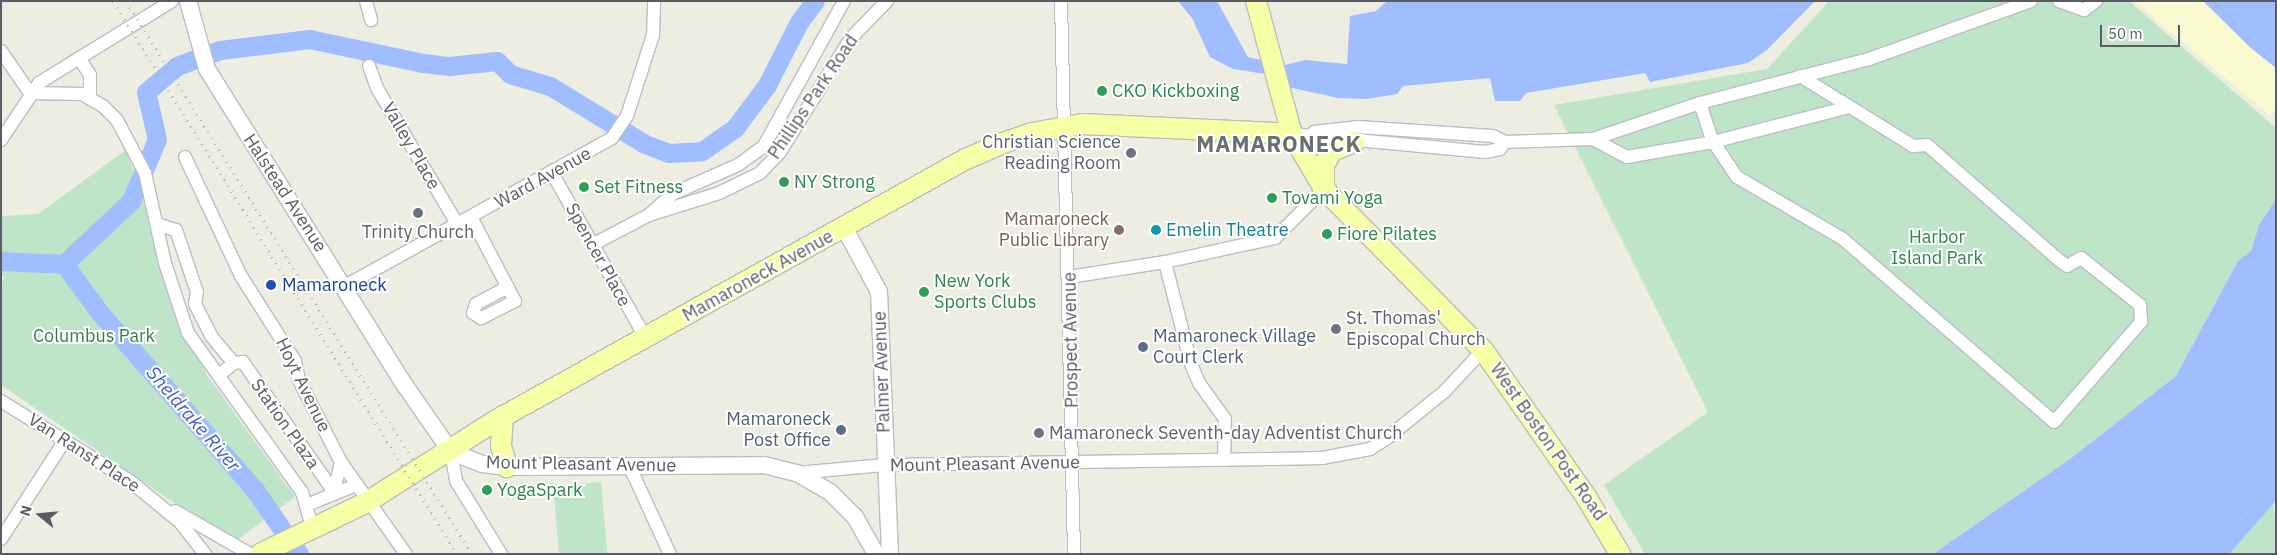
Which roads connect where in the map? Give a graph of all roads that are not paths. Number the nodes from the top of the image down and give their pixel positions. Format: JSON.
{"nodes":[{"id":1,"x":172,"y":1,"type":"edge"},
{"id":2,"x":188,"y":1,"type":"edge"},
{"id":3,"x":366,"y":1,"type":"edge"},
{"id":4,"x":654,"y":1,"type":"edge"},
{"id":5,"x":844,"y":1,"type":"edge"},
{"id":6,"x":887,"y":1,"type":"edge"},
{"id":7,"x":1061,"y":1,"type":"edge"},
{"id":8,"x":1256,"y":1,"type":"edge"},
{"id":9,"x":2031,"y":1,"type":"edge"},
{"id":10,"x":2059,"y":1,"type":"edge"},
{"id":11,"x":2096,"y":1,"type":"edge"},
{"id":12,"x":371,"y":20,"type":"dead end"},
{"id":13,"x":1,"y":51,"type":"edge"},
{"id":14,"x":79,"y":58,"type":"junction"},
{"id":15,"x":369,"y":66,"type":"dead end"},
{"id":16,"x":1800,"y":76,"type":"junction"},
{"id":17,"x":30,"y":93,"type":"junction"},
{"id":18,"x":90,"y":96,"type":"junction"},
{"id":19,"x":1700,"y":103,"type":"junction"},
{"id":20,"x":1849,"y":107,"type":"junction"},
{"id":21,"x":1065,"y":127,"type":"junction"},
{"id":22,"x":1292,"y":134,"type":"junction"},
{"id":23,"x":1593,"y":139,"type":"junction"},
{"id":24,"x":1,"y":140,"type":"edge"},
{"id":25,"x":1354,"y":142,"type":"junction"},
{"id":26,"x":1505,"y":142,"type":"junction"},
{"id":27,"x":1713,"y":142,"type":"junction"},
{"id":28,"x":184,"y":157,"type":"dead end"},
{"id":29,"x":552,"y":173,"type":"junction"},
{"id":30,"x":1324,"y":189,"type":"junction"},
{"id":31,"x":649,"y":215,"type":"junction"},
{"id":32,"x":470,"y":218,"type":"junction"},
{"id":33,"x":158,"y":224,"type":"junction"},
{"id":34,"x":457,"y":224,"type":"junction"},
{"id":35,"x":845,"y":228,"type":"junction"},
{"id":36,"x":592,"y":245,"type":"junction"},
{"id":37,"x":1165,"y":262,"type":"junction"},
{"id":38,"x":1070,"y":277,"type":"junction"},
{"id":39,"x":345,"y":286,"type":"junction"},
{"id":40,"x":508,"y":287,"type":"dead end"},
{"id":41,"x":195,"y":304,"type":"junction"},
{"id":42,"x":181,"y":308,"type":"junction"},
{"id":43,"x":645,"y":338,"type":"junction"},
{"id":44,"x":1483,"y":350,"type":"junction"},
{"id":45,"x":234,"y":363,"type":"junction"},
{"id":46,"x":220,"y":374,"type":"junction"},
{"id":47,"x":1,"y":400,"type":"edge"},
{"id":48,"x":503,"y":416,"type":"junction"},
{"id":49,"x":65,"y":440,"type":"junction"},
{"id":50,"x":451,"y":452,"type":"junction"},
{"id":51,"x":1224,"y":460,"type":"junction"},
{"id":52,"x":341,"y":462,"type":"junction"},
{"id":53,"x":1074,"y":462,"type":"junction"},
{"id":54,"x":629,"y":465,"type":"junction"},
{"id":55,"x":884,"y":465,"type":"junction"},
{"id":56,"x":507,"y":467,"type":"junction"},
{"id":57,"x":797,"y":473,"type":"junction"},
{"id":58,"x":356,"y":485,"type":"junction"},
{"id":59,"x":334,"y":492,"type":"junction"},
{"id":60,"x":367,"y":502,"type":"junction"},
{"id":61,"x":307,"y":505,"type":"junction"},
{"id":62,"x":165,"y":509,"type":"junction"},
{"id":63,"x":307,"y":530,"type":"junction"},
{"id":64,"x":1,"y":539,"type":"edge"},
{"id":65,"x":205,"y":554,"type":"edge"},
{"id":66,"x":250,"y":554,"type":"edge"},
{"id":67,"x":260,"y":554,"type":"edge"},
{"id":68,"x":406,"y":554,"type":"edge"},
{"id":69,"x":501,"y":554,"type":"edge"},
{"id":70,"x":670,"y":554,"type":"edge"},
{"id":71,"x":876,"y":554,"type":"edge"},
{"id":72,"x":890,"y":554,"type":"edge"},
{"id":73,"x":1074,"y":554,"type":"edge"},
{"id":74,"x":1620,"y":554,"type":"edge"}],
"edges":[{"from":1,"to":14,"type":"street"},
{"from":2,"to":39,"type":"street","name":"Halstead Avenue"},
{"from":3,"to":12,"type":"street"},
{"from":4,"to":29,"type":"street","name":"Ward Avenue"},
{"from":5,"to":31,"type":"street","name":"Phillips Park Road"},
{"from":6,"to":31,"type":"street","name":"Phillips Park Road"},
{"from":7,"to":21,"type":"street","name":"Prospect Avenue"},
{"from":8,"to":22,"type":"main road","name":"West Boston Post Road"},
{"from":9,"to":16,"type":"street"},
{"from":10,"to":11,"type":"street"},
{"from":13,"to":17,"type":"street"},
{"from":14,"to":17,"type":"street"},
{"from":14,"to":18,"type":"street"},
{"from":15,"to":34,"type":"street","name":"Valley Place"},
{"from":16,"to":19,"type":"street"},
{"from":16,"to":20,"type":"street"},
{"from":17,"to":18,"type":"street"},
{"from":17,"to":24,"type":"street"},
{"from":18,"to":33,"type":"street","name":"Station Plaza"},
{"from":19,"to":23,"type":"street"},
{"from":19,"to":27,"type":"street"},
{"from":20,"to":27,"type":"street"},
{"from":20,"to":27,"type":"street"},
{"from":21,"to":22,"type":"main road","name":"Mamaroneck Avenue"},
{"from":21,"to":35,"type":"main road","name":"Mamaroneck Avenue"},
{"from":21,"to":38,"type":"street","name":"Prospect Avenue"},
{"from":22,"to":25,"type":"street"},
{"from":22,"to":26,"type":"street"},
{"from":22,"to":30,"type":"main road","name":"West Boston Post Road"},
{"from":23,"to":26,"type":"street"},
{"from":23,"to":27,"type":"street"},
{"from":25,"to":26,"type":"street"},
{"from":25,"to":30,"type":"main road"},
{"from":28,"to":52,"type":"street","name":"Hoyt Avenue"},
{"from":29,"to":32,"type":"street","name":"Ward Avenue"},
{"from":29,"to":36,"type":"street","name":"Spencer Place"},
{"from":30,"to":37,"type":"street"},
{"from":30,"to":44,"type":"main road","name":"West Boston Post Road"},
{"from":31,"to":36,"type":"street","name":"Phillips Park Road"},
{"from":32,"to":34,"type":"street","name":"Ward Avenue"},
{"from":32,"to":40,"type":"street"},
{"from":33,"to":41,"type":"street","name":"Station Plaza"},
{"from":33,"to":42,"type":"street","name":"Station Plaza"},
{"from":34,"to":39,"type":"street","name":"Ward Avenue"},
{"from":35,"to":43,"type":"main road","name":"Mamaroneck Avenue"},
{"from":35,"to":55,"type":"street","name":"Palmer Avenue"},
{"from":36,"to":43,"type":"street","name":"Spencer Place"},
{"from":37,"to":38,"type":"street"},
{"from":37,"to":51,"type":"street"},
{"from":38,"to":53,"type":"street","name":"Prospect Avenue"},
{"from":39,"to":50,"type":"street","name":"Halstead Avenue"},
{"from":41,"to":42,"type":"street"},
{"from":41,"to":45,"type":"street","name":"Station Plaza"},
{"from":42,"to":46,"type":"street","name":"Station Plaza"},
{"from":43,"to":48,"type":"main road","name":"Mamaroneck Avenue"},
{"from":44,"to":51,"type":"street","name":"Mount Pleasant Avenue"},
{"from":44,"to":74,"type":"main road","name":"West Boston Post Road"},
{"from":45,"to":46,"type":"street"},
{"from":45,"to":59,"type":"street","name":"Station Plaza"},
{"from":46,"to":61,"type":"street","name":"Station Plaza"},
{"from":47,"to":49,"type":"street","name":"Van Ranst Place"},
{"from":48,"to":50,"type":"main road","name":"Mamaroneck Avenue"},
{"from":48,"to":56,"type":"main road"},
{"from":49,"to":62,"type":"street","name":"Van Ranst Place"},
{"from":49,"to":64,"type":"street"},
{"from":50,"to":56,"type":"street","name":"Mount Pleasant Avenue"},
{"from":50,"to":60,"type":"main road","name":"Mamaroneck Avenue"},
{"from":50,"to":69,"type":"street"},
{"from":51,"to":53,"type":"street","name":"Mount Pleasant Avenue"},
{"from":52,"to":58,"type":"street","name":"Hoyt Avenue"},
{"from":52,"to":59,"type":"street","name":"Station Plaza"},
{"from":53,"to":55,"type":"street","name":"Mount Pleasant Avenue"},
{"from":53,"to":73,"type":"street","name":"Prospect Avenue"},
{"from":54,"to":56,"type":"street","name":"Mount Pleasant Avenue"},
{"from":54,"to":57,"type":"street","name":"Mount Pleasant Avenue"},
{"from":54,"to":70,"type":"street"},
{"from":55,"to":57,"type":"street","name":"Mount Pleasant Avenue"},
{"from":55,"to":72,"type":"street","name":"Palmer Avenue"},
{"from":57,"to":71,"type":"street"},
{"from":58,"to":59,"type":"street"},
{"from":58,"to":60,"type":"street","name":"Hoyt Avenue"},
{"from":59,"to":61,"type":"street"},
{"from":60,"to":63,"type":"main road","name":"Mamaroneck Avenue"},
{"from":60,"to":68,"type":"street","name":"Hoyt Avenue"},
{"from":61,"to":63,"type":"street","name":"Station Plaza"},
{"from":62,"to":65,"type":"street","name":"Van Ranst Place"},
{"from":62,"to":66,"type":"street","name":"Van Ranst Place"},
{"from":63,"to":67,"type":"main road","name":"Mamaroneck Avenue"}]}
